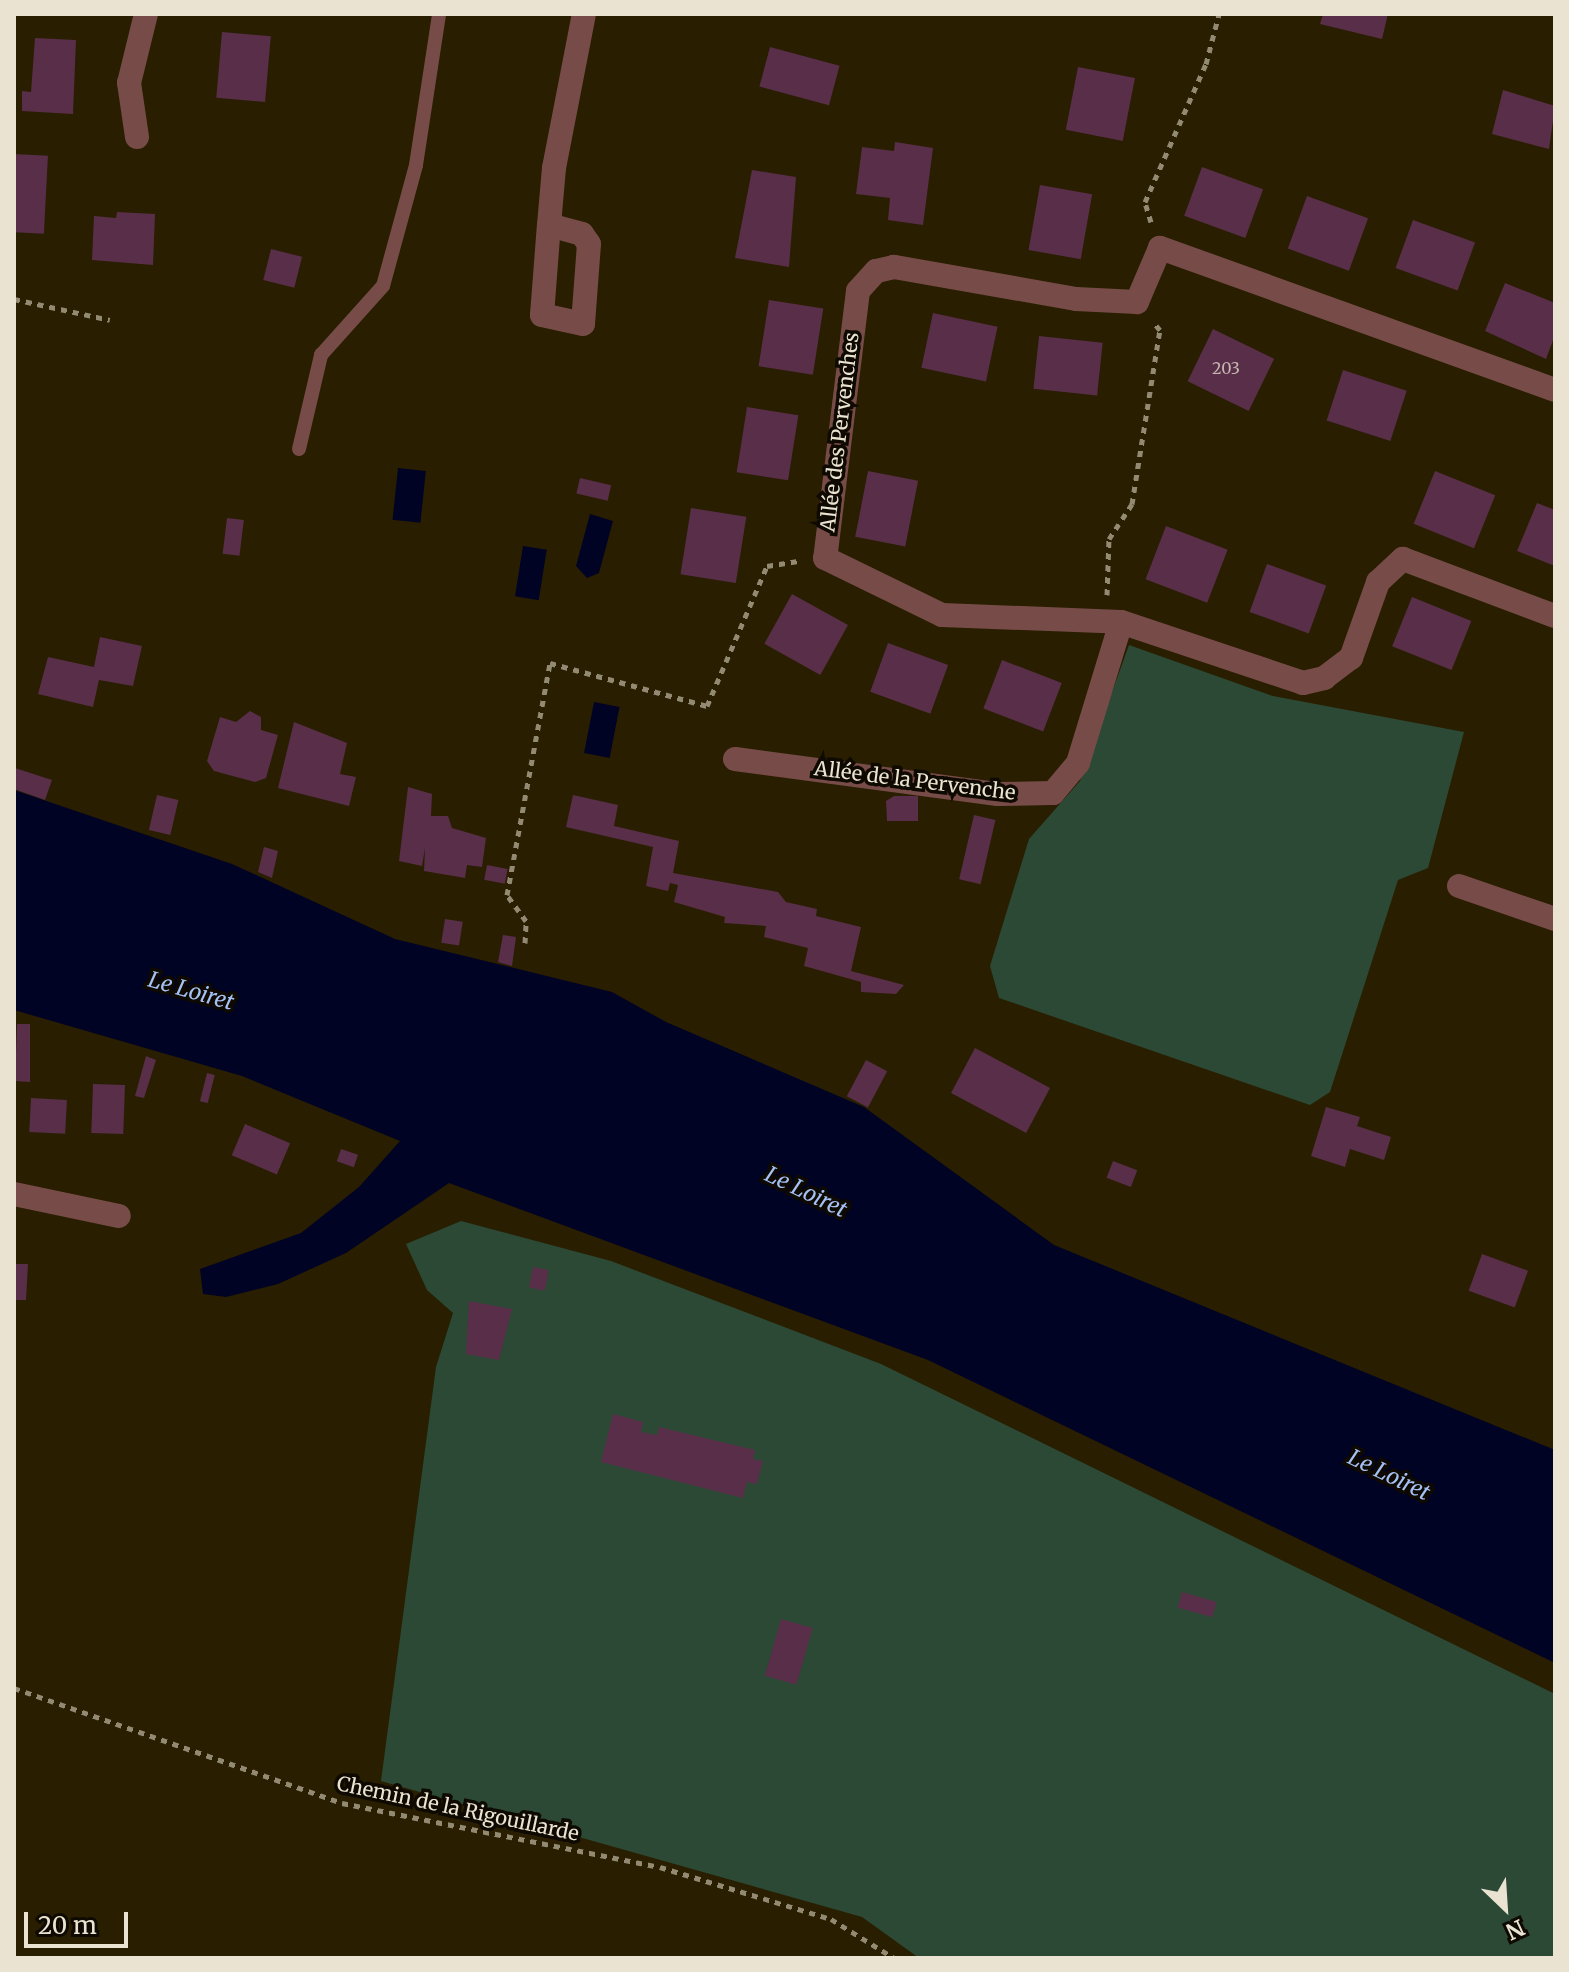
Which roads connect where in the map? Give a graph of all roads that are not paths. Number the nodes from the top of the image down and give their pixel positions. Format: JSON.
{"nodes":[{"id":1,"x":146,"y":14,"type":"edge"},
{"id":2,"x":439,"y":14,"type":"edge"},
{"id":3,"x":584,"y":14,"type":"edge"},
{"id":4,"x":137,"y":137,"type":"dead end"},
{"id":5,"x":549,"y":225,"type":"dead end"},
{"id":6,"x":1555,"y":390,"type":"edge"},
{"id":7,"x":299,"y":449,"type":"dead end"},
{"id":8,"x":1555,"y":616,"type":"edge"},
{"id":9,"x":1114,"y":622,"type":"junction"},
{"id":10,"x":735,"y":759,"type":"dead end"},
{"id":11,"x":1459,"y":886,"type":"dead end"},
{"id":12,"x":1555,"y":919,"type":"edge"},
{"id":13,"x":14,"y":1194,"type":"edge"},
{"id":14,"x":119,"y":1216,"type":"dead end"}],
"edges":[{"from":1,"to":4,"type":"street"},
{"from":2,"to":7,"type":"lane"},
{"from":3,"to":5,"type":"street"},
{"from":6,"to":9,"type":"street","name":"Allée des Pervenches"},
{"from":8,"to":9,"type":"street","name":"Allée des Pervenches"},
{"from":9,"to":10,"type":"street","name":"Allée de la Pervenche"},
{"from":11,"to":12,"type":"street"},
{"from":13,"to":14,"type":"street"}]}
